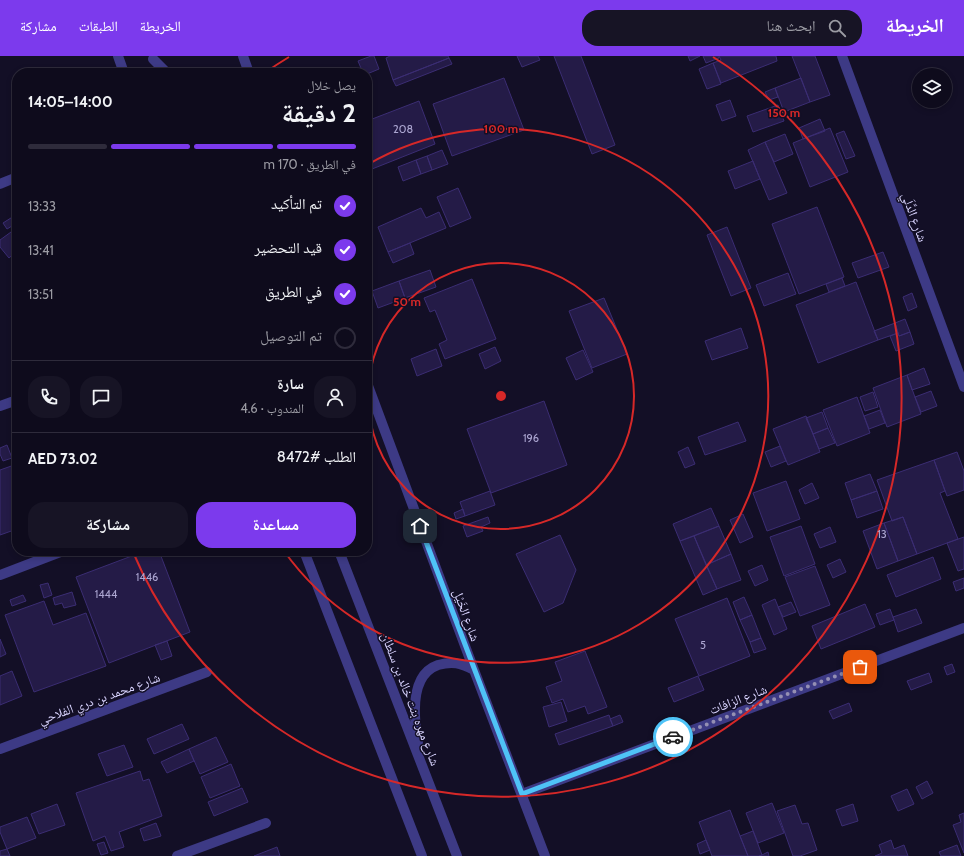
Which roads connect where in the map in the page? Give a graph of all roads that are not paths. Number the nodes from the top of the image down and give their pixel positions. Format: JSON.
{"nodes":[{"id":1,"x":118,"y":56,"type":"edge"},
{"id":2,"x":243,"y":56,"type":"edge"},
{"id":3,"x":842,"y":56,"type":"edge"},
{"id":4,"x":152,"y":57,"type":"edge"},
{"id":5,"x":122,"y":68,"type":"edge"},
{"id":6,"x":156,"y":68,"type":"edge"},
{"id":7,"x":162,"y":68,"type":"edge"},
{"id":8,"x":247,"y":68,"type":"edge"},
{"id":9,"x":12,"y":179,"type":"edge"},
{"id":10,"x":0,"y":184,"type":"edge"},
{"id":11,"x":964,"y":388,"type":"edge"},
{"id":12,"x":372,"y":396,"type":"edge"},
{"id":13,"x":12,"y":402,"type":"edge"},
{"id":14,"x":0,"y":406,"type":"edge"},
{"id":15,"x":50,"y":556,"type":"edge"},
{"id":16,"x":306,"y":556,"type":"edge"},
{"id":17,"x":341,"y":556,"type":"edge"},
{"id":18,"x":0,"y":576,"type":"edge"},
{"id":19,"x":964,"y":628,"type":"edge"},
{"id":20,"x":474,"y":670,"type":"junction"},
{"id":21,"x":207,"y":672,"type":"dead end"},
{"id":22,"x":0,"y":749,"type":"edge"},
{"id":23,"x":422,"y":762,"type":"junction"},
{"id":24,"x":522,"y":794,"type":"junction"},
{"id":25,"x":266,"y":823,"type":"dead end"},
{"id":26,"x":177,"y":856,"type":"edge"},
{"id":27,"x":422,"y":856,"type":"edge"},
{"id":28,"x":457,"y":856,"type":"edge"},
{"id":29,"x":545,"y":856,"type":"edge"}],
"edges":[{"from":1,"to":5,"type":"street"},
{"from":2,"to":8,"type":"street"},
{"from":3,"to":11,"type":"street","name":"شارع الدَّلَي"},
{"from":4,"to":6,"type":"street"},
{"from":4,"to":7,"type":"street"},
{"from":9,"to":10,"type":"street"},
{"from":12,"to":20,"type":"street","name":"شارع الخَيْل"},
{"from":13,"to":14,"type":"street"},
{"from":15,"to":18,"type":"street"},
{"from":16,"to":27,"type":"street"},
{"from":17,"to":23,"type":"street","name":"شارع مهره بنت خالد بن سلطان"},
{"from":19,"to":24,"type":"street","name":"شارع الزافات"},
{"from":20,"to":23,"type":"street"},
{"from":20,"to":24,"type":"street","name":"شارع الخَيْل"},
{"from":21,"to":22,"type":"street","name":"شارع محمد بن دري الفلاحي"},
{"from":23,"to":28,"type":"street","name":"شارع مهره بنت خالد بن سلطان"},
{"from":24,"to":29,"type":"street","name":"شارع الخَيْل"},
{"from":25,"to":26,"type":"street"}]}
